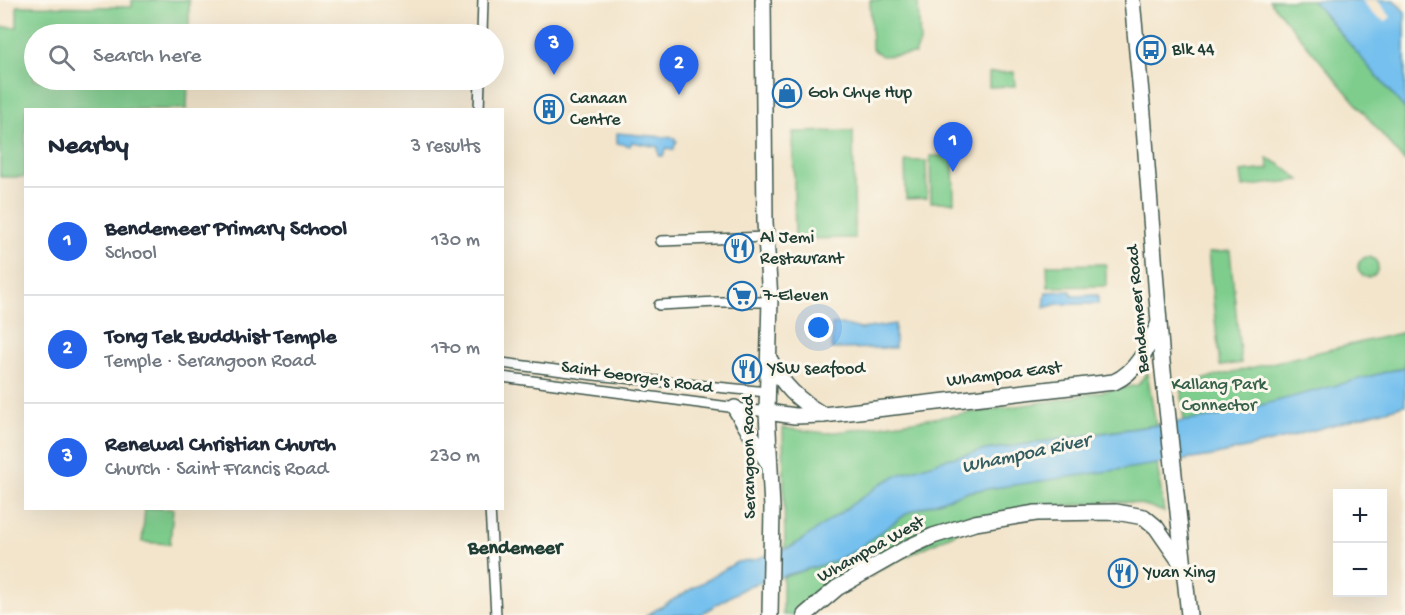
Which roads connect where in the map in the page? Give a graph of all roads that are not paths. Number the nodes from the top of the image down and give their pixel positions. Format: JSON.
{"nodes":[{"id":1,"x":483,"y":0,"type":"edge"},
{"id":2,"x":763,"y":0,"type":"edge"},
{"id":3,"x":1132,"y":0,"type":"edge"},
{"id":4,"x":482,"y":24,"type":"edge"},
{"id":5,"x":480,"y":90,"type":"edge"},
{"id":6,"x":479,"y":108,"type":"edge"},
{"id":7,"x":766,"y":237,"type":"junction"},
{"id":8,"x":661,"y":241,"type":"dead end"},
{"id":9,"x":770,"y":299,"type":"junction"},
{"id":10,"x":659,"y":305,"type":"dead end"},
{"id":11,"x":1159,"y":322,"type":"junction"},
{"id":12,"x":769,"y":357,"type":"junction"},
{"id":13,"x":504,"y":363,"type":"edge"},
{"id":14,"x":505,"y":379,"type":"edge"},
{"id":15,"x":767,"y":392,"type":"junction"},
{"id":16,"x":735,"y":408,"type":"junction"},
{"id":17,"x":767,"y":412,"type":"junction"},
{"id":18,"x":823,"y":416,"type":"junction"},
{"id":19,"x":769,"y":464,"type":"junction"},
{"id":20,"x":490,"y":510,"type":"edge"},
{"id":21,"x":1185,"y":568,"type":"junction"},
{"id":22,"x":496,"y":615,"type":"edge"},
{"id":23,"x":770,"y":615,"type":"edge"},
{"id":24,"x":805,"y":615,"type":"edge"},
{"id":25,"x":1190,"y":615,"type":"edge"}],
"edges":[{"from":1,"to":4,"type":"street"},
{"from":2,"to":7,"type":"main road","name":"Serangoon Road"},
{"from":3,"to":11,"type":"main road","name":"Bendemeer Road"},
{"from":5,"to":6,"type":"street"},
{"from":7,"to":8,"type":"street"},
{"from":7,"to":9,"type":"main road","name":"Serangoon Road"},
{"from":9,"to":10,"type":"street"},
{"from":9,"to":12,"type":"main road","name":"Serangoon Road"},
{"from":11,"to":18,"type":"main road","name":"Whampoa East"},
{"from":11,"to":21,"type":"main road","name":"Bendemeer Road"},
{"from":12,"to":15,"type":"main road","name":"Serangoon Road"},
{"from":12,"to":18,"type":"main road"},
{"from":13,"to":15,"type":"street","name":"Saint George's Road"},
{"from":14,"to":16,"type":"street","name":"Saint George's Road"},
{"from":15,"to":17,"type":"main road","name":"Serangoon Road"},
{"from":16,"to":17,"type":"street","name":"Saint George's Road"},
{"from":16,"to":19,"type":"main road"},
{"from":17,"to":18,"type":"main road","name":"Whampoa East"},
{"from":17,"to":19,"type":"main road","name":"Serangoon Road"},
{"from":19,"to":23,"type":"main road","name":"Serangoon Road"},
{"from":20,"to":22,"type":"street"},
{"from":21,"to":24,"type":"main road","name":"Whampoa West"},
{"from":21,"to":25,"type":"main road","name":"Bendemeer Road"}]}
